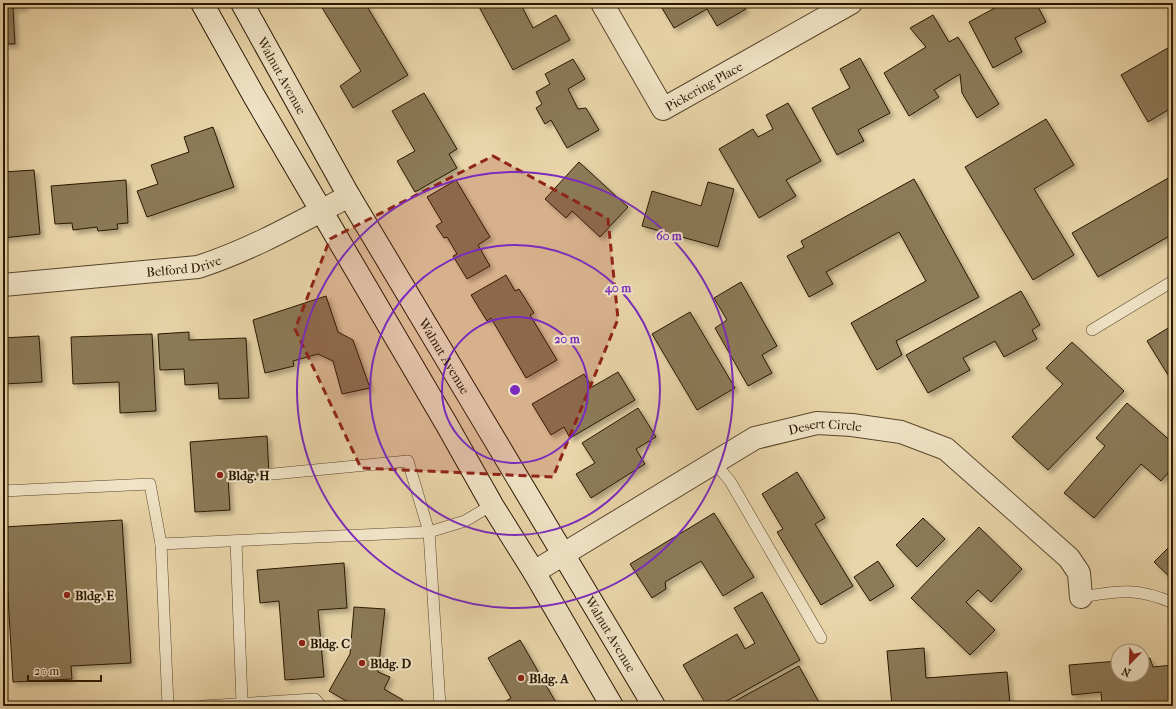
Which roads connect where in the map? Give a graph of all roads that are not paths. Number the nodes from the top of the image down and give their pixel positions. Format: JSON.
{"nodes":[{"id":1,"x":242,"y":3,"type":"edge"},
{"id":2,"x":602,"y":3,"type":"edge"},
{"id":3,"x":851,"y":3,"type":"edge"},
{"id":4,"x":205,"y":4,"type":"edge"},
{"id":5,"x":349,"y":196,"type":"junction"},
{"id":6,"x":322,"y":210,"type":"junction"},
{"id":7,"x":1173,"y":282,"type":"edge"},
{"id":8,"x":3,"y":285,"type":"edge"},
{"id":9,"x":1092,"y":330,"type":"dead end"},
{"id":10,"x":714,"y":462,"type":"junction"},
{"id":11,"x":273,"y":474,"type":"dead end"},
{"id":12,"x":3,"y":491,"type":"edge"},
{"id":13,"x":492,"y":505,"type":"junction"},
{"id":14,"x":429,"y":532,"type":"junction"},
{"id":15,"x":236,"y":541,"type":"junction"},
{"id":16,"x":161,"y":544,"type":"junction"},
{"id":17,"x":564,"y":553,"type":"junction"},
{"id":18,"x":534,"y":572,"type":"junction"},
{"id":19,"x":1081,"y":597,"type":"joint"},
{"id":20,"x":1173,"y":603,"type":"edge"},
{"id":21,"x":821,"y":638,"type":"dead end"},
{"id":22,"x":242,"y":703,"type":"junction"},
{"id":23,"x":168,"y":706,"type":"edge"},
{"id":24,"x":203,"y":706,"type":"edge"},
{"id":25,"x":321,"y":706,"type":"edge"},
{"id":26,"x":440,"y":706,"type":"edge"},
{"id":27,"x":612,"y":706,"type":"edge"},
{"id":28,"x":654,"y":706,"type":"edge"}],
"edges":[{"from":1,"to":5,"type":"street","name":"Walnut Avenue"},
{"from":2,"to":3,"type":"street","name":"Pickering Place"},
{"from":4,"to":6,"type":"street"},
{"from":5,"to":6,"type":"street","name":"Belford Drive"},
{"from":5,"to":17,"type":"street","name":"Walnut Avenue"},
{"from":6,"to":8,"type":"street","name":"Belford Drive"},
{"from":6,"to":13,"type":"street"},
{"from":7,"to":9,"type":"lane"},
{"from":10,"to":17,"type":"street","name":"Desert Circle"},
{"from":10,"to":19,"type":"street","name":"Desert Circle"},
{"from":10,"to":21,"type":"lane"},
{"from":11,"to":14,"type":"lane"},
{"from":12,"to":16,"type":"lane"},
{"from":13,"to":14,"type":"lane"},
{"from":13,"to":18,"type":"street"},
{"from":14,"to":15,"type":"lane"},
{"from":14,"to":26,"type":"lane"},
{"from":15,"to":16,"type":"lane"},
{"from":15,"to":22,"type":"lane"},
{"from":16,"to":23,"type":"lane"},
{"from":17,"to":18,"type":"street","name":"Desert Circle"},
{"from":17,"to":28,"type":"street","name":"Walnut Avenue"},
{"from":18,"to":27,"type":"street"},
{"from":19,"to":20,"type":"lane"},
{"from":22,"to":24,"type":"lane"},
{"from":22,"to":25,"type":"lane"}]}
